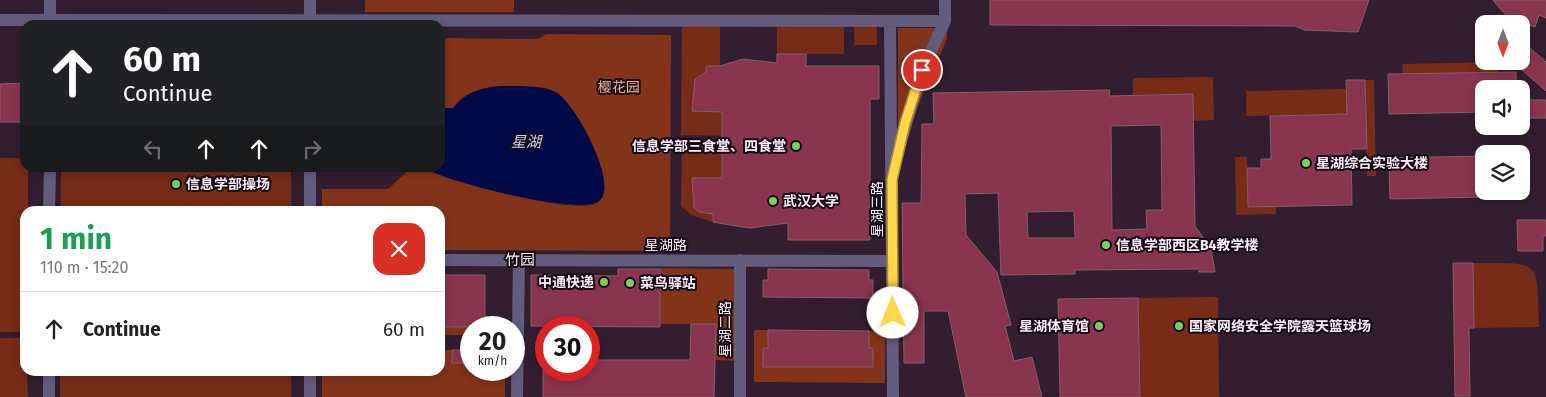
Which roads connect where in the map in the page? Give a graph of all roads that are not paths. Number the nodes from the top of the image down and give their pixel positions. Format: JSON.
{"nodes":[{"id":1,"x":50,"y":0,"type":"edge"},
{"id":2,"x":310,"y":0,"type":"edge"},
{"id":3,"x":945,"y":0,"type":"edge"},
{"id":4,"x":0,"y":20,"type":"edge"},
{"id":5,"x":50,"y":20,"type":"edge"},
{"id":6,"x":310,"y":20,"type":"edge"},
{"id":7,"x":20,"y":21,"type":"edge"},
{"id":8,"x":890,"y":21,"type":"junction"},
{"id":9,"x":945,"y":21,"type":"junction"},
{"id":10,"x":445,"y":22,"type":"edge"},
{"id":11,"x":50,"y":172,"type":"edge"},
{"id":12,"x":310,"y":172,"type":"edge"},
{"id":13,"x":892,"y":180,"type":"junction"},
{"id":14,"x":50,"y":206,"type":"edge"},
{"id":15,"x":310,"y":206,"type":"edge"},
{"id":16,"x":445,"y":260,"type":"edge"},
{"id":17,"x":519,"y":260,"type":"junction"},
{"id":18,"x":740,"y":260,"type":"junction"},
{"id":19,"x":892,"y":261,"type":"junction"},
{"id":20,"x":49,"y":376,"type":"edge"},
{"id":21,"x":310,"y":376,"type":"edge"},
{"id":22,"x":49,"y":397,"type":"edge"},
{"id":23,"x":310,"y":397,"type":"edge"},
{"id":24,"x":517,"y":397,"type":"edge"},
{"id":25,"x":740,"y":397,"type":"edge"},
{"id":26,"x":893,"y":397,"type":"edge"}],
"edges":[{"from":1,"to":5,"type":"street"},
{"from":2,"to":6,"type":"street"},
{"from":3,"to":9,"type":"street"},
{"from":4,"to":7,"type":"street"},
{"from":8,"to":9,"type":"street"},
{"from":8,"to":10,"type":"street"},
{"from":8,"to":13,"type":"street","name":"星湖三路"},
{"from":9,"to":13,"type":"street"},
{"from":11,"to":14,"type":"street"},
{"from":12,"to":15,"type":"street"},
{"from":13,"to":19,"type":"street","name":"星湖三路"},
{"from":16,"to":17,"type":"street","name":"星湖路"},
{"from":17,"to":18,"type":"street","name":"星湖路"},
{"from":17,"to":24,"type":"street"},
{"from":18,"to":19,"type":"street","name":"星湖路"},
{"from":18,"to":25,"type":"street","name":"星湖二路"},
{"from":19,"to":26,"type":"street","name":"星湖三路"},
{"from":20,"to":22,"type":"street"},
{"from":21,"to":23,"type":"street"}]}
